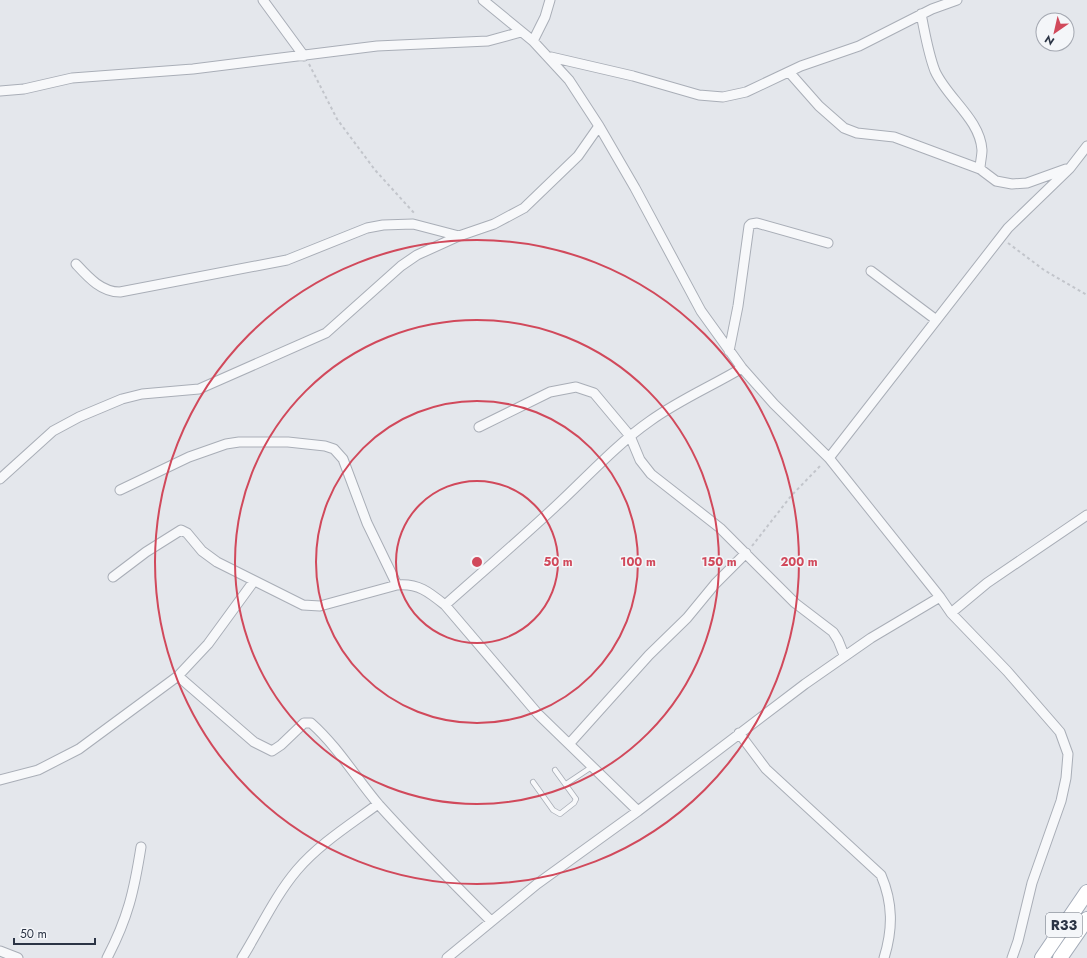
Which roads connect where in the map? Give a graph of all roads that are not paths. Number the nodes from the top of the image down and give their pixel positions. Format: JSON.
{"nodes":[{"id":1,"x":263,"y":0,"type":"edge"},
{"id":2,"x":483,"y":0,"type":"edge"},
{"id":3,"x":550,"y":0,"type":"edge"},
{"id":4,"x":957,"y":0,"type":"edge"},
{"id":5,"x":921,"y":14,"type":"junction"},
{"id":6,"x":521,"y":32,"type":"junction"},
{"id":7,"x":533,"y":41,"type":"junction"},
{"id":8,"x":304,"y":56,"type":"junction"},
{"id":9,"x":550,"y":57,"type":"junction"},
{"id":10,"x":789,"y":72,"type":"junction"},
{"id":11,"x":0,"y":91,"type":"edge"},
{"id":12,"x":599,"y":126,"type":"junction"},
{"id":13,"x":1087,"y":146,"type":"edge"},
{"id":14,"x":1070,"y":168,"type":"junction"},
{"id":15,"x":980,"y":169,"type":"junction"},
{"id":16,"x":459,"y":236,"type":"junction"},
{"id":17,"x":828,"y":243,"type":"dead end"},
{"id":18,"x":76,"y":264,"type":"dead end"},
{"id":19,"x":871,"y":271,"type":"dead end"},
{"id":20,"x":935,"y":319,"type":"junction"},
{"id":21,"x":729,"y":351,"type":"junction"},
{"id":22,"x":742,"y":368,"type":"junction"},
{"id":23,"x":479,"y":427,"type":"dead end"},
{"id":24,"x":630,"y":436,"type":"junction"},
{"id":25,"x":828,"y":458,"type":"junction"},
{"id":26,"x":0,"y":479,"type":"edge"},
{"id":27,"x":120,"y":490,"type":"dead end"},
{"id":28,"x":1087,"y":515,"type":"edge"},
{"id":29,"x":746,"y":553,"type":"junction"},
{"id":30,"x":113,"y":577,"type":"dead end"},
{"id":31,"x":254,"y":581,"type":"junction"},
{"id":32,"x":397,"y":584,"type":"junction"},
{"id":33,"x":940,"y":596,"type":"junction"},
{"id":34,"x":445,"y":605,"type":"junction"},
{"id":35,"x":951,"y":613,"type":"junction"},
{"id":36,"x":844,"y":655,"type":"junction"},
{"id":37,"x":178,"y":676,"type":"junction"},
{"id":38,"x":739,"y":733,"type":"junction"},
{"id":39,"x":570,"y":743,"type":"junction"},
{"id":40,"x":593,"y":766,"type":"junction"},
{"id":41,"x":555,"y":770,"type":"dead end"},
{"id":42,"x":0,"y":780,"type":"edge"},
{"id":43,"x":533,"y":782,"type":"dead end"},
{"id":44,"x":566,"y":784,"type":"junction"},
{"id":45,"x":378,"y":804,"type":"junction"},
{"id":46,"x":638,"y":811,"type":"junction"},
{"id":47,"x":141,"y":847,"type":"dead end"},
{"id":48,"x":1087,"y":892,"type":"edge"},
{"id":49,"x":1087,"y":919,"type":"edge"},
{"id":50,"x":491,"y":921,"type":"junction"},
{"id":51,"x":0,"y":951,"type":"edge"},
{"id":52,"x":1015,"y":956,"type":"edge"},
{"id":53,"x":18,"y":958,"type":"edge"},
{"id":54,"x":107,"y":958,"type":"edge"},
{"id":55,"x":242,"y":958,"type":"edge"},
{"id":56,"x":447,"y":958,"type":"edge"},
{"id":57,"x":884,"y":958,"type":"edge"},
{"id":58,"x":1042,"y":958,"type":"edge"},
{"id":59,"x":1060,"y":958,"type":"edge"}],
"edges":[{"from":1,"to":8,"type":"street"},
{"from":2,"to":6,"type":"street"},
{"from":3,"to":7,"type":"street"},
{"from":4,"to":5,"type":"street"},
{"from":5,"to":10,"type":"street"},
{"from":5,"to":15,"type":"street"},
{"from":6,"to":7,"type":"street"},
{"from":6,"to":8,"type":"street"},
{"from":7,"to":9,"type":"street"},
{"from":8,"to":11,"type":"street"},
{"from":9,"to":10,"type":"street"},
{"from":9,"to":12,"type":"street"},
{"from":10,"to":15,"type":"street"},
{"from":12,"to":16,"type":"street"},
{"from":12,"to":21,"type":"street"},
{"from":13,"to":14,"type":"street"},
{"from":14,"to":15,"type":"street"},
{"from":14,"to":20,"type":"street"},
{"from":16,"to":18,"type":"street"},
{"from":16,"to":26,"type":"street"},
{"from":17,"to":21,"type":"street"},
{"from":19,"to":20,"type":"street"},
{"from":20,"to":25,"type":"street"},
{"from":21,"to":22,"type":"street"},
{"from":22,"to":24,"type":"street"},
{"from":22,"to":25,"type":"street"},
{"from":23,"to":24,"type":"street"},
{"from":24,"to":29,"type":"street"},
{"from":24,"to":34,"type":"street"},
{"from":25,"to":33,"type":"street"},
{"from":27,"to":32,"type":"street"},
{"from":28,"to":35,"type":"street"},
{"from":29,"to":36,"type":"street"},
{"from":29,"to":39,"type":"street"},
{"from":30,"to":31,"type":"street"},
{"from":31,"to":32,"type":"street"},
{"from":31,"to":37,"type":"street"},
{"from":32,"to":34,"type":"street"},
{"from":33,"to":35,"type":"street"},
{"from":33,"to":36,"type":"street"},
{"from":34,"to":39,"type":"street"},
{"from":35,"to":52,"type":"street"},
{"from":36,"to":38,"type":"street"},
{"from":37,"to":42,"type":"street"},
{"from":37,"to":45,"type":"street"},
{"from":38,"to":46,"type":"street"},
{"from":38,"to":57,"type":"street"},
{"from":39,"to":40,"type":"street"},
{"from":40,"to":44,"type":"lane"},
{"from":40,"to":46,"type":"street"},
{"from":41,"to":44,"type":"lane"},
{"from":43,"to":44,"type":"lane"},
{"from":45,"to":50,"type":"street"},
{"from":45,"to":55,"type":"street"},
{"from":46,"to":50,"type":"street"},
{"from":47,"to":54,"type":"street"},
{"from":48,"to":58,"type":"main road","number":"R33"},
{"from":49,"to":59,"type":"main road","number":"R33"},
{"from":50,"to":56,"type":"street"},
{"from":51,"to":53,"type":"street"}]}
